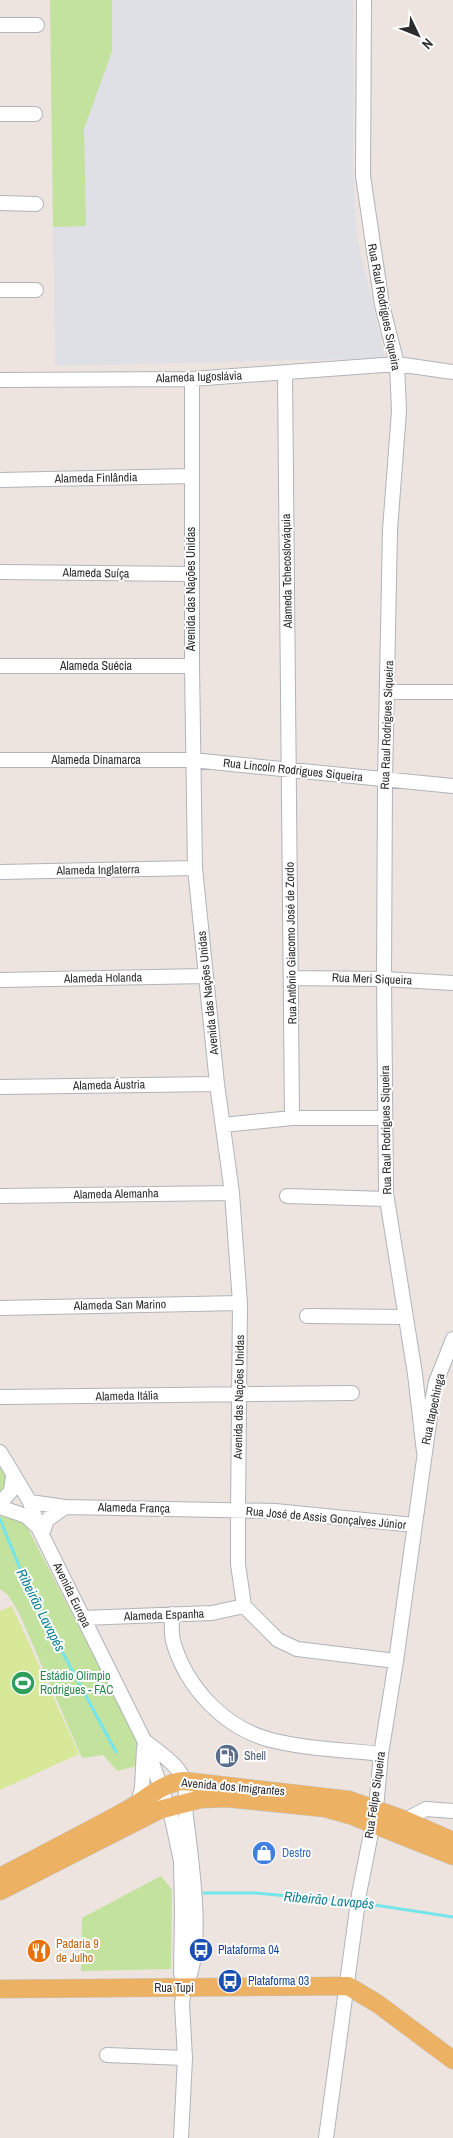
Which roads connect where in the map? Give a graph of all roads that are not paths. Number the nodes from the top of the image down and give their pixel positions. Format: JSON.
{"nodes":[{"id":1,"x":364,"y":0,"type":"edge"},
{"id":2,"x":37,"y":25,"type":"dead end"},
{"id":3,"x":0,"y":26,"type":"edge"},
{"id":4,"x":0,"y":114,"type":"edge"},
{"id":5,"x":36,"y":114,"type":"dead end"},
{"id":6,"x":0,"y":203,"type":"edge"},
{"id":7,"x":36,"y":204,"type":"dead end"},
{"id":8,"x":0,"y":290,"type":"edge"},
{"id":9,"x":36,"y":290,"type":"dead end"},
{"id":10,"x":397,"y":364,"type":"junction"},
{"id":11,"x":453,"y":372,"type":"edge"},
{"id":12,"x":285,"y":374,"type":"junction"},
{"id":13,"x":192,"y":379,"type":"junction"},
{"id":14,"x":0,"y":380,"type":"edge"},
{"id":15,"x":191,"y":476,"type":"junction"},
{"id":16,"x":0,"y":480,"type":"edge"},
{"id":17,"x":0,"y":572,"type":"edge"},
{"id":18,"x":192,"y":574,"type":"junction"},
{"id":19,"x":0,"y":666,"type":"edge"},
{"id":20,"x":192,"y":666,"type":"junction"},
{"id":21,"x":389,"y":692,"type":"junction"},
{"id":22,"x":453,"y":692,"type":"edge"},
{"id":23,"x":0,"y":760,"type":"edge"},
{"id":24,"x":192,"y":760,"type":"junction"},
{"id":25,"x":289,"y":769,"type":"junction"},
{"id":26,"x":385,"y":780,"type":"junction"},
{"id":27,"x":453,"y":786,"type":"edge"},
{"id":28,"x":195,"y":868,"type":"junction"},
{"id":29,"x":0,"y":872,"type":"edge"},
{"id":30,"x":205,"y":976,"type":"junction"},
{"id":31,"x":292,"y":978,"type":"junction"},
{"id":32,"x":384,"y":978,"type":"junction"},
{"id":33,"x":0,"y":980,"type":"edge"},
{"id":34,"x":453,"y":983,"type":"edge"},
{"id":35,"x":218,"y":1084,"type":"junction"},
{"id":36,"x":0,"y":1087,"type":"edge"},
{"id":37,"x":292,"y":1118,"type":"junction"},
{"id":38,"x":384,"y":1118,"type":"junction"},
{"id":39,"x":223,"y":1125,"type":"junction"},
{"id":40,"x":232,"y":1192,"type":"junction"},
{"id":41,"x":0,"y":1196,"type":"edge"},
{"id":42,"x":287,"y":1196,"type":"dead end"},
{"id":43,"x":387,"y":1199,"type":"junction"},
{"id":44,"x":240,"y":1303,"type":"junction"},
{"id":45,"x":0,"y":1308,"type":"edge"},
{"id":46,"x":307,"y":1316,"type":"dead end"},
{"id":47,"x":404,"y":1317,"type":"junction"},
{"id":48,"x":453,"y":1340,"type":"edge"},
{"id":49,"x":415,"y":1374,"type":"junction"},
{"id":50,"x":436,"y":1382,"type":"junction"},
{"id":51,"x":352,"y":1393,"type":"dead end"},
{"id":52,"x":238,"y":1394,"type":"junction"},
{"id":53,"x":0,"y":1397,"type":"edge"},
{"id":54,"x":15,"y":1397,"type":"junction"},
{"id":55,"x":0,"y":1404,"type":"edge"},
{"id":56,"x":0,"y":1452,"type":"edge"},
{"id":57,"x":424,"y":1452,"type":"junction"},
{"id":58,"x":13,"y":1476,"type":"junction"},
{"id":59,"x":30,"y":1502,"type":"junction"},
{"id":60,"x":0,"y":1503,"type":"edge"},
{"id":61,"x":0,"y":1507,"type":"edge"},
{"id":62,"x":66,"y":1507,"type":"junction"},
{"id":63,"x":238,"y":1510,"type":"junction"},
{"id":64,"x":414,"y":1525,"type":"junction"},
{"id":65,"x":41,"y":1531,"type":"junction"},
{"id":66,"x":244,"y":1606,"type":"junction"},
{"id":67,"x":172,"y":1614,"type":"junction"},
{"id":68,"x":83,"y":1618,"type":"junction"},
{"id":69,"x":396,"y":1661,"type":"junction"},
{"id":70,"x":144,"y":1740,"type":"junction"},
{"id":71,"x":381,"y":1754,"type":"junction"},
{"id":72,"x":184,"y":1781,"type":"junction"},
{"id":73,"x":161,"y":1787,"type":"junction"},
{"id":74,"x":187,"y":1801,"type":"junction"},
{"id":75,"x":138,"y":1803,"type":"junction"},
{"id":76,"x":167,"y":1806,"type":"junction"},
{"id":77,"x":453,"y":1811,"type":"edge"},
{"id":78,"x":374,"y":1816,"type":"junction"},
{"id":79,"x":405,"y":1820,"type":"junction"},
{"id":80,"x":453,"y":1841,"type":"edge"},
{"id":81,"x":453,"y":1856,"type":"edge"},
{"id":82,"x":0,"y":1877,"type":"edge"},
{"id":83,"x":0,"y":1891,"type":"edge"},
{"id":84,"x":348,"y":1986,"type":"junction"},
{"id":85,"x":184,"y":1988,"type":"junction"},
{"id":86,"x":0,"y":1989,"type":"edge"},
{"id":87,"x":107,"y":2055,"type":"dead end"},
{"id":88,"x":185,"y":2058,"type":"junction"},
{"id":89,"x":453,"y":2060,"type":"edge"},
{"id":90,"x":181,"y":2138,"type":"edge"},
{"id":91,"x":326,"y":2138,"type":"edge"}],
"edges":[{"from":1,"to":10,"type":"street","name":"Rua Raul Rodrigues Siqueira"},
{"from":2,"to":3,"type":"street"},
{"from":4,"to":5,"type":"street"},
{"from":6,"to":7,"type":"street"},
{"from":8,"to":9,"type":"street"},
{"from":10,"to":11,"type":"street","name":"Alameda Iugoslávia"},
{"from":10,"to":12,"type":"street","name":"Alameda Iugoslávia"},
{"from":10,"to":21,"type":"street","name":"Rua Raul Rodrigues Siqueira"},
{"from":12,"to":13,"type":"street","name":"Alameda Iugoslávia"},
{"from":12,"to":25,"type":"street","name":"Alameda Tchecoslováquia"},
{"from":13,"to":14,"type":"street","name":"Alameda Iugoslávia"},
{"from":13,"to":15,"type":"street","name":"Avenida das Nações Unidas"},
{"from":15,"to":16,"type":"street","name":"Alameda Finlândia"},
{"from":15,"to":18,"type":"street","name":"Avenida das Nações Unidas"},
{"from":17,"to":18,"type":"street","name":"Alameda Suíça"},
{"from":18,"to":20,"type":"street","name":"Avenida das Nações Unidas"},
{"from":19,"to":20,"type":"street","name":"Alameda Suécia"},
{"from":20,"to":24,"type":"street","name":"Avenida das Nações Unidas"},
{"from":21,"to":22,"type":"street"},
{"from":21,"to":26,"type":"street","name":"Rua Raul Rodrigues Siqueira"},
{"from":23,"to":24,"type":"street","name":"Alameda Dinamarca"},
{"from":24,"to":25,"type":"street","name":"Rua Lincoln Rodrigues Siqueira"},
{"from":24,"to":28,"type":"street","name":"Avenida das Nações Unidas"},
{"from":25,"to":26,"type":"street","name":"Rua Lincoln Rodrigues Siqueira"},
{"from":25,"to":31,"type":"street","name":"Rua Antônio Giacomo José de Zordo"},
{"from":26,"to":27,"type":"street","name":"Rua Lincoln Rodrigues Siqueira"},
{"from":26,"to":32,"type":"street","name":"Rua Raul Rodrigues Siqueira"},
{"from":28,"to":29,"type":"street","name":"Alameda Inglaterra"},
{"from":28,"to":30,"type":"street","name":"Avenida das Nações Unidas"},
{"from":30,"to":33,"type":"street","name":"Alameda Holanda"},
{"from":30,"to":35,"type":"street","name":"Avenida das Nações Unidas"},
{"from":31,"to":32,"type":"street","name":"Rua Meri Siqueira"},
{"from":31,"to":37,"type":"street","name":"Rua Antônio Giacomo José de Zordo"},
{"from":32,"to":34,"type":"street","name":"Rua Meri Siqueira"},
{"from":32,"to":38,"type":"street","name":"Rua Raul Rodrigues Siqueira"},
{"from":35,"to":36,"type":"street","name":"Alameda Áustria"},
{"from":35,"to":39,"type":"street","name":"Avenida das Nações Unidas"},
{"from":37,"to":38,"type":"street"},
{"from":37,"to":39,"type":"street"},
{"from":38,"to":43,"type":"street","name":"Rua Raul Rodrigues Siqueira"},
{"from":39,"to":40,"type":"street","name":"Avenida das Nações Unidas"},
{"from":40,"to":41,"type":"street","name":"Alameda Alemanha"},
{"from":40,"to":44,"type":"street","name":"Avenida das Nações Unidas"},
{"from":42,"to":43,"type":"street"},
{"from":43,"to":47,"type":"street","name":"Rua Raul Rodrigues Siqueira"},
{"from":44,"to":45,"type":"street","name":"Alameda San Marino"},
{"from":44,"to":52,"type":"street","name":"Avenida das Nações Unidas"},
{"from":46,"to":47,"type":"street"},
{"from":47,"to":49,"type":"street","name":"Rua Raul Rodrigues Siqueira"},
{"from":48,"to":50,"type":"street","name":"Rua Itapechinga"},
{"from":49,"to":50,"type":"street"},
{"from":49,"to":57,"type":"street","name":"Rua Raul Rodrigues Siqueira"},
{"from":50,"to":57,"type":"street","name":"Rua Itapechinga"},
{"from":51,"to":52,"type":"street","name":"Alameda Itália"},
{"from":52,"to":54,"type":"street","name":"Alameda Itália"},
{"from":52,"to":63,"type":"street","name":"Avenida das Nações Unidas"},
{"from":53,"to":54,"type":"street","name":"Alameda Itália"},
{"from":54,"to":55,"type":"street","name":"Alameda Itália"},
{"from":56,"to":58,"type":"street","name":"Avenida Europa"},
{"from":57,"to":64,"type":"street","name":"Rua Felipe Siqueira"},
{"from":58,"to":59,"type":"street","name":"Avenida Europa"},
{"from":58,"to":60,"type":"street"},
{"from":59,"to":62,"type":"street","name":"Alameda França"},
{"from":59,"to":65,"type":"street","name":"Avenida Europa"},
{"from":61,"to":65,"type":"street"},
{"from":62,"to":63,"type":"street","name":"Alameda França"},
{"from":62,"to":65,"type":"street"},
{"from":63,"to":64,"type":"street","name":"Rua José de Assis Gonçalves Júnior"},
{"from":63,"to":66,"type":"street","name":"Avenida das Nações Unidas"},
{"from":64,"to":69,"type":"street","name":"Rua Felipe Siqueira"},
{"from":65,"to":68,"type":"street","name":"Avenida Europa"},
{"from":66,"to":67,"type":"street","name":"Alameda Espanha"},
{"from":66,"to":69,"type":"street"},
{"from":67,"to":68,"type":"street","name":"Alameda Espanha"},
{"from":67,"to":71,"type":"street"},
{"from":68,"to":70,"type":"street","name":"Avenida Europa"},
{"from":69,"to":71,"type":"street","name":"Rua Felipe Siqueira"},
{"from":70,"to":72,"type":"street","name":"Avenida Europa"},
{"from":70,"to":73,"type":"street","name":"Avenida Europa"},
{"from":70,"to":75,"type":"street","name":"Avenida Europa"},
{"from":71,"to":78,"type":"street","name":"Rua Felipe Siqueira"},
{"from":72,"to":73,"type":"main road","name":"Avenida dos Imigrantes"},
{"from":72,"to":74,"type":"street"},
{"from":72,"to":78,"type":"main road","name":"Avenida dos Imigrantes"},
{"from":73,"to":75,"type":"main road","name":"Avenida dos Imigrantes"},
{"from":73,"to":76,"type":"street","name":"Avenida Europa"},
{"from":74,"to":76,"type":"main road","name":"Avenida dos Imigrantes"},
{"from":74,"to":78,"type":"main road","name":"Avenida dos Imigrantes"},
{"from":74,"to":85,"type":"street"},
{"from":75,"to":82,"type":"main road","name":"Avenida dos Imigrantes"},
{"from":76,"to":83,"type":"main road","name":"Avenida dos Imigrantes"},
{"from":76,"to":85,"type":"street","name":"Avenida Europa"},
{"from":77,"to":79,"type":"street"},
{"from":78,"to":79,"type":"main road","name":"Avenida dos Imigrantes"},
{"from":78,"to":81,"type":"main road","name":"Avenida dos Imigrantes"},
{"from":78,"to":84,"type":"street","name":"Rua Felipe Siqueira"},
{"from":79,"to":80,"type":"main road","name":"Avenida dos Imigrantes"},
{"from":84,"to":85,"type":"main road","name":"Rua Tupi"},
{"from":84,"to":89,"type":"main road"},
{"from":84,"to":91,"type":"street","name":"Rua Felipe Siqueira"},
{"from":85,"to":86,"type":"main road","name":"Rua Tupi"},
{"from":85,"to":88,"type":"street"},
{"from":87,"to":88,"type":"street"},
{"from":88,"to":90,"type":"street"}]}
